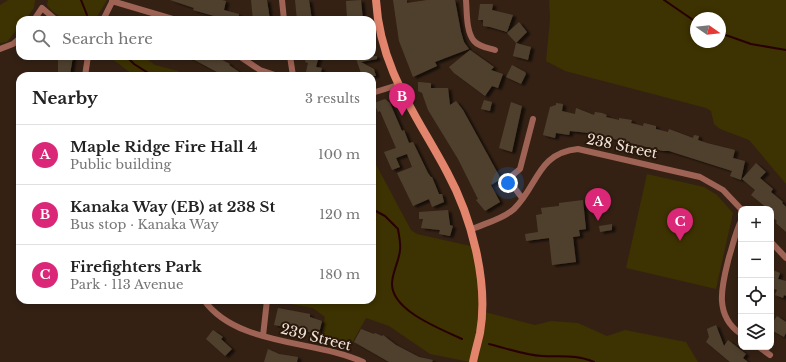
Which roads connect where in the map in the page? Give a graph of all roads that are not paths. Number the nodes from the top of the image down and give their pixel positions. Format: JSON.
{"nodes":[{"id":1,"x":112,"y":0,"type":"edge"},
{"id":2,"x":282,"y":0,"type":"edge"},
{"id":3,"x":376,"y":0,"type":"edge"},
{"id":4,"x":466,"y":0,"type":"edge"},
{"id":5,"x":37,"y":16,"type":"edge"},
{"id":6,"x":51,"y":16,"type":"edge"},
{"id":7,"x":105,"y":16,"type":"edge"},
{"id":8,"x":163,"y":16,"type":"edge"},
{"id":9,"x":284,"y":16,"type":"edge"},
{"id":10,"x":16,"y":41,"type":"edge"},
{"id":11,"x":0,"y":49,"type":"edge"},
{"id":12,"x":495,"y":50,"type":"dead end"},
{"id":13,"x":87,"y":60,"type":"edge"},
{"id":14,"x":245,"y":60,"type":"edge"},
{"id":15,"x":291,"y":60,"type":"edge"},
{"id":16,"x":86,"y":72,"type":"edge"},
{"id":17,"x":266,"y":72,"type":"edge"},
{"id":18,"x":292,"y":72,"type":"edge"},
{"id":19,"x":398,"y":85,"type":"junction"},
{"id":20,"x":376,"y":92,"type":"edge"},
{"id":21,"x":533,"y":119,"type":"dead end"},
{"id":22,"x":522,"y":198,"type":"junction"},
{"id":23,"x":738,"y":206,"type":"edge"},
{"id":24,"x":470,"y":230,"type":"junction"},
{"id":25,"x":738,"y":231,"type":"edge"},
{"id":26,"x":774,"y":245,"type":"edge"},
{"id":27,"x":786,"y":258,"type":"edge"},
{"id":28,"x":207,"y":304,"type":"edge"},
{"id":29,"x":267,"y":304,"type":"edge"},
{"id":30,"x":738,"y":331,"type":"edge"},
{"id":31,"x":263,"y":336,"type":"junction"},
{"id":32,"x":763,"y":350,"type":"edge"},
{"id":33,"x":770,"y":355,"type":"dead end"},
{"id":34,"x":363,"y":362,"type":"edge"},
{"id":35,"x":473,"y":362,"type":"edge"}],
"edges":[{"from":1,"to":7,"type":"street"},
{"from":1,"to":8,"type":"street"},
{"from":2,"to":9,"type":"street"},
{"from":3,"to":19,"type":"main road"},
{"from":4,"to":12,"type":"street"},
{"from":5,"to":6,"type":"street"},
{"from":10,"to":11,"type":"street"},
{"from":13,"to":16,"type":"street"},
{"from":14,"to":17,"type":"street"},
{"from":15,"to":18,"type":"street"},
{"from":19,"to":20,"type":"street"},
{"from":19,"to":24,"type":"main road"},
{"from":21,"to":22,"type":"street"},
{"from":22,"to":23,"type":"street","name":"238 Street"},
{"from":22,"to":24,"type":"street","name":"238 Street"},
{"from":24,"to":35,"type":"main road"},
{"from":25,"to":30,"type":"street"},
{"from":26,"to":27,"type":"street"},
{"from":28,"to":31,"type":"street","name":"239 Street"},
{"from":29,"to":31,"type":"street"},
{"from":31,"to":34,"type":"street","name":"239 Street"},
{"from":32,"to":33,"type":"street"}]}
